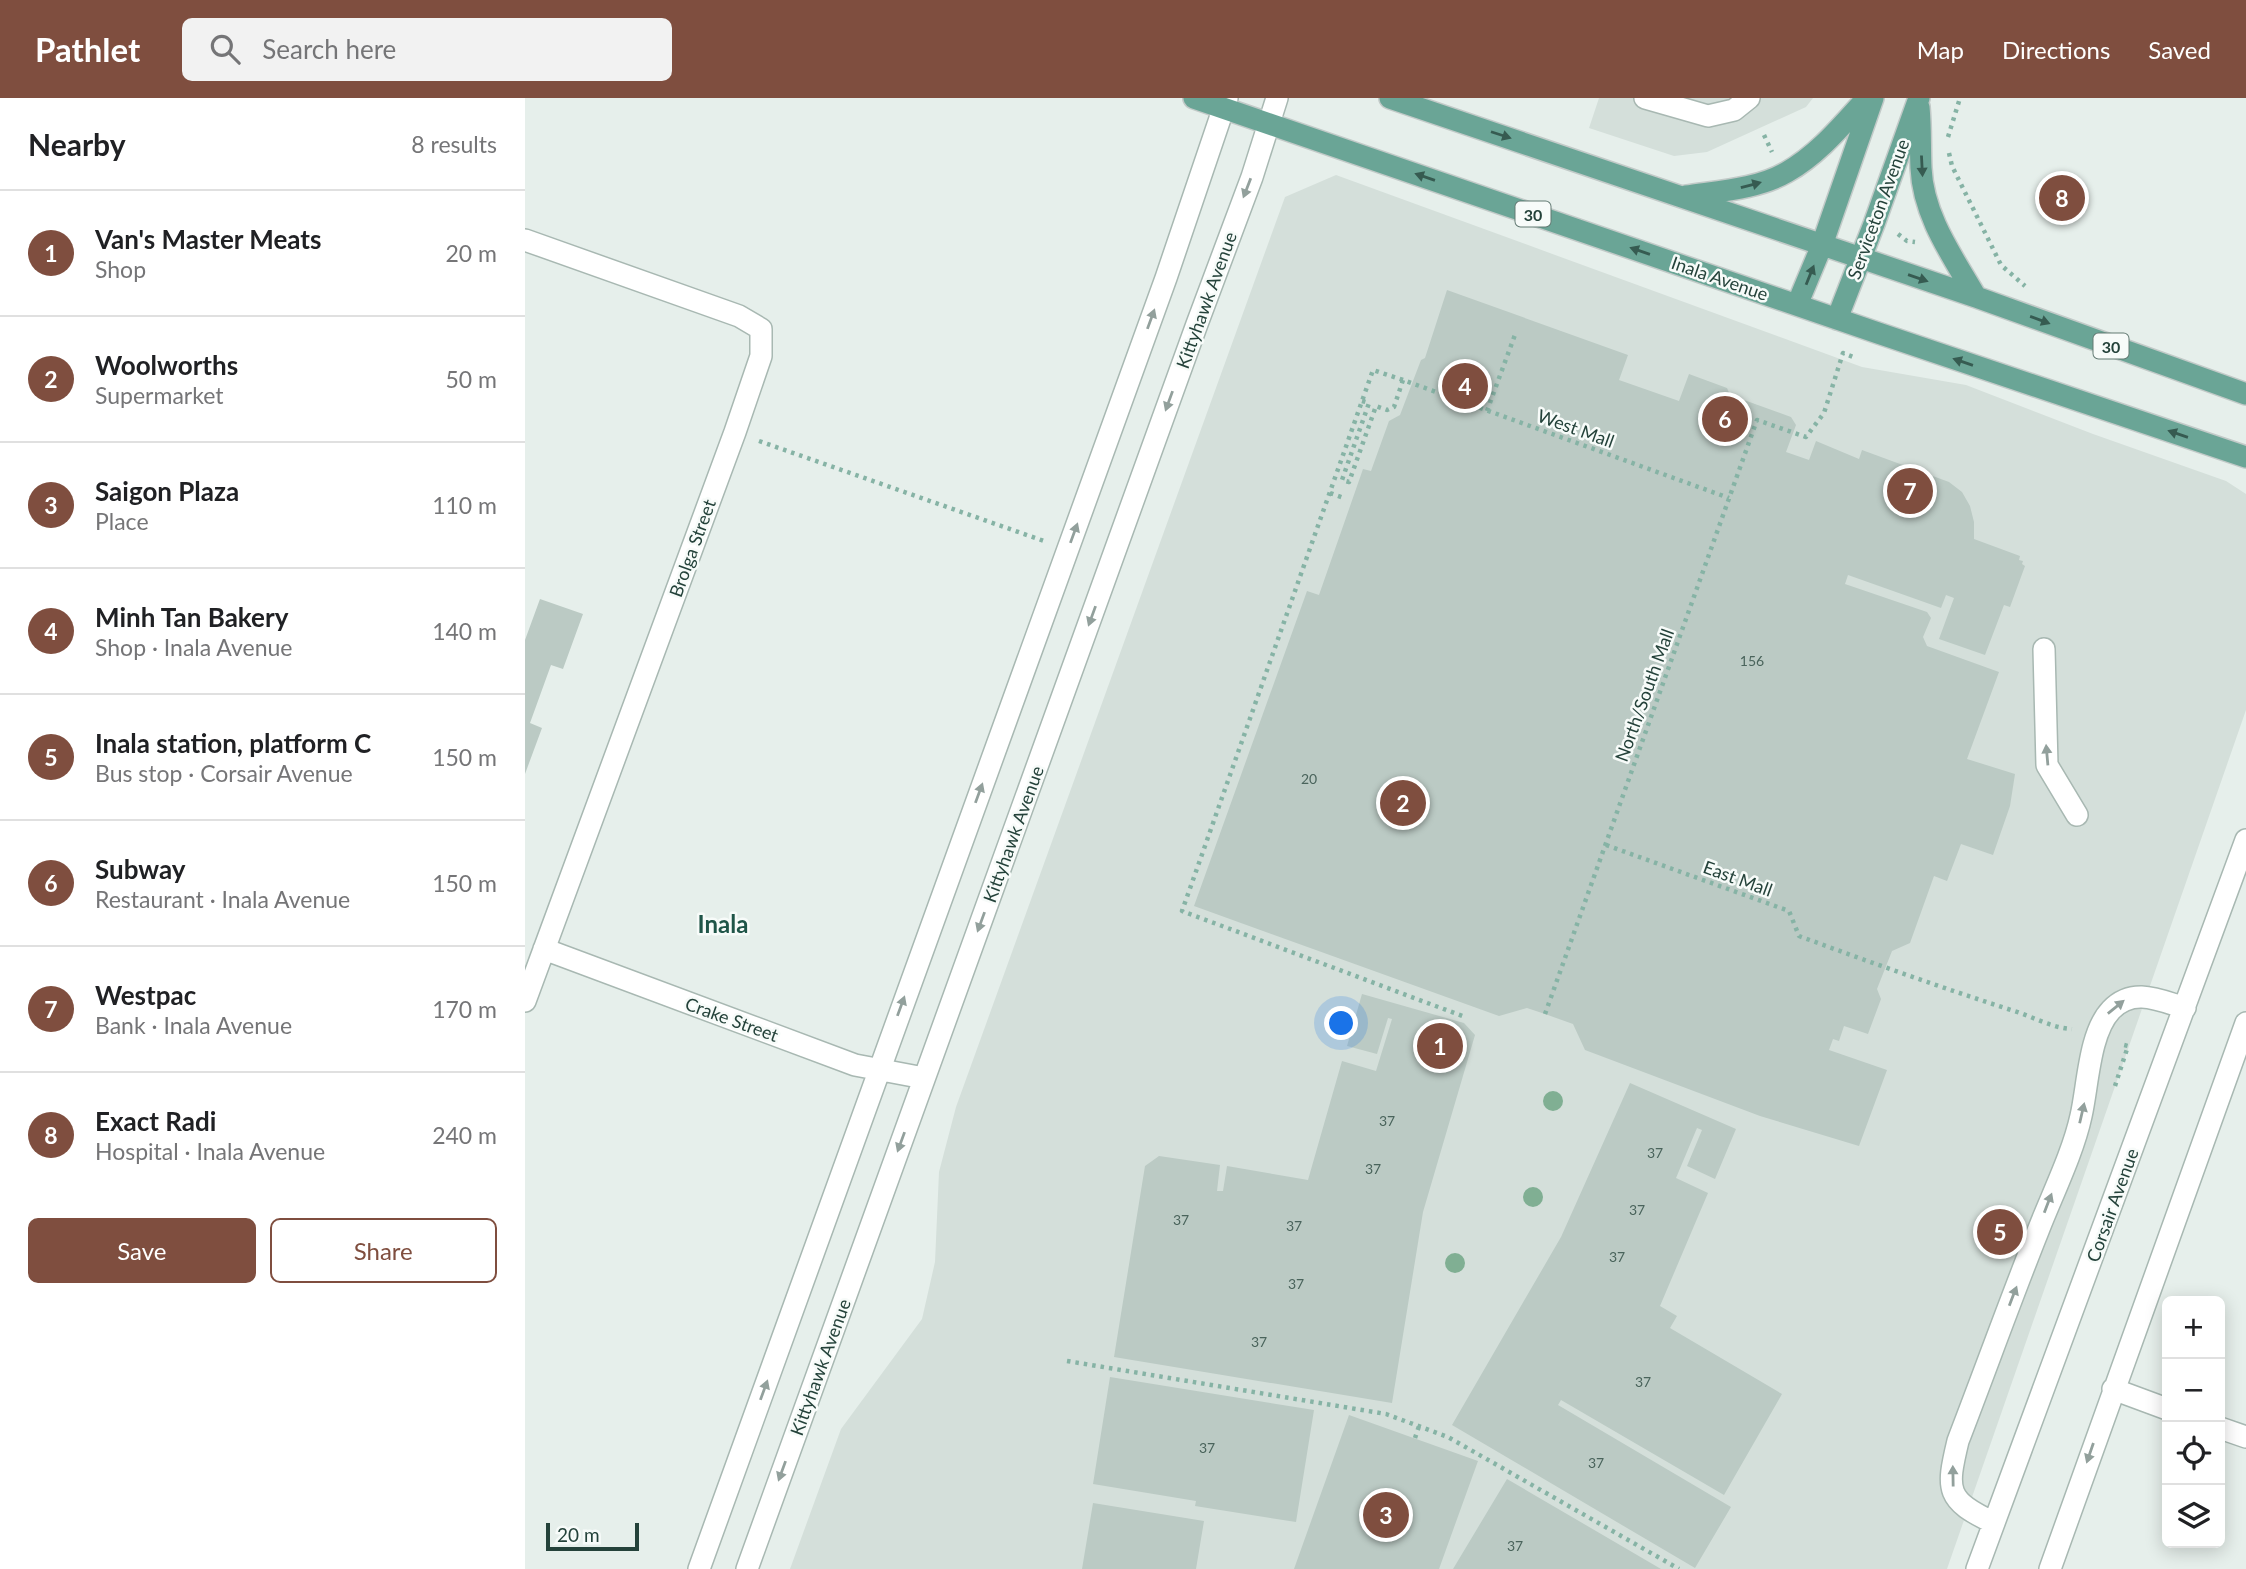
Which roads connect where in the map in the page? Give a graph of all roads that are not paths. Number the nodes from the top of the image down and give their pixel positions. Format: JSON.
{"nodes":[{"id":1,"x":1194,"y":98,"type":"edge"},
{"id":2,"x":1277,"y":98,"type":"edge"},
{"id":3,"x":1390,"y":98,"type":"edge"},
{"id":4,"x":1645,"y":98,"type":"edge"},
{"id":5,"x":1749,"y":98,"type":"edge"},
{"id":6,"x":1867,"y":98,"type":"edge"},
{"id":7,"x":1873,"y":98,"type":"edge"},
{"id":8,"x":1919,"y":98,"type":"edge"},
{"id":9,"x":1225,"y":103,"type":"edge"},
{"id":10,"x":1269,"y":123,"type":"junction"},
{"id":11,"x":1684,"y":197,"type":"junction"},
{"id":12,"x":525,"y":240,"type":"edge"},
{"id":13,"x":1822,"y":245,"type":"junction"},
{"id":14,"x":1861,"y":258,"type":"junction"},
{"id":15,"x":1976,"y":297,"type":"junction"},
{"id":16,"x":1797,"y":304,"type":"junction"},
{"id":17,"x":1837,"y":319,"type":"junction"},
{"id":18,"x":2246,"y":394,"type":"edge"},
{"id":19,"x":2246,"y":457,"type":"edge"},
{"id":20,"x":2044,"y":649,"type":"dead end"},
{"id":21,"x":2077,"y":815,"type":"dead end"},
{"id":22,"x":2246,"y":841,"type":"edge"},
{"id":23,"x":544,"y":949,"type":"junction"},
{"id":24,"x":525,"y":1001,"type":"edge"},
{"id":25,"x":2185,"y":1008,"type":"junction"},
{"id":26,"x":2246,"y":1023,"type":"edge"},
{"id":27,"x":878,"y":1070,"type":"junction"},
{"id":28,"x":924,"y":1078,"type":"junction"},
{"id":29,"x":2113,"y":1389,"type":"junction"},
{"id":30,"x":2162,"y":1407,"type":"edge"},
{"id":31,"x":2225,"y":1430,"type":"edge"},
{"id":32,"x":2246,"y":1437,"type":"edge"},
{"id":33,"x":1994,"y":1523,"type":"junction"},
{"id":34,"x":699,"y":1569,"type":"edge"},
{"id":35,"x":747,"y":1569,"type":"edge"},
{"id":36,"x":1977,"y":1569,"type":"edge"},
{"id":37,"x":2050,"y":1569,"type":"edge"}],
"edges":[{"from":1,"to":9,"type":"main road","name":"Inala Avenue","number":"30"},
{"from":2,"to":10,"type":"street","name":"Kittyhawk Avenue"},
{"from":3,"to":11,"type":"main road","number":"30","one_way":true},
{"from":4,"to":5,"type":"street"},
{"from":11,"to":6,"type":"main road","one_way":true},
{"from":7,"to":13,"type":"main road"},
{"from":8,"to":14,"type":"main road","name":"Serviceton Avenue"},
{"from":8,"to":15,"type":"main road","one_way":true},
{"from":9,"to":10,"type":"main road","name":"Inala Avenue","number":"30"},
{"from":27,"to":9,"type":"street","one_way":true},
{"from":16,"to":10,"type":"main road","name":"Inala Avenue","number":"30","one_way":true},
{"from":10,"to":28,"type":"street","name":"Kittyhawk Avenue","one_way":true},
{"from":11,"to":13,"type":"main road","number":"30"},
{"from":12,"to":23,"type":"street","name":"Brolga Street"},
{"from":13,"to":14,"type":"main road","number":"30"},
{"from":16,"to":13,"type":"main road","one_way":true},
{"from":14,"to":15,"type":"main road","number":"30","one_way":true},
{"from":14,"to":17,"type":"main road","name":"Serviceton Avenue"},
{"from":15,"to":18,"type":"main road","number":"30","one_way":true},
{"from":16,"to":17,"type":"main road","name":"Inala Avenue","number":"30"},
{"from":19,"to":17,"type":"main road","name":"Inala Avenue","number":"30","one_way":true},
{"from":21,"to":20,"type":"street","one_way":true},
{"from":22,"to":25,"type":"street","name":"Corsair Avenue"},
{"from":23,"to":24,"type":"street","name":"Brolga Street"},
{"from":23,"to":27,"type":"street","name":"Crake Street"},
{"from":25,"to":33,"type":"street","name":"Corsair Avenue"},
{"from":33,"to":25,"type":"street","one_way":true},
{"from":26,"to":29,"type":"street"},
{"from":27,"to":28,"type":"street","name":"Crake Street"},
{"from":34,"to":27,"type":"street","one_way":true},
{"from":28,"to":35,"type":"street","name":"Kittyhawk Avenue","one_way":true},
{"from":29,"to":30,"type":"street"},
{"from":29,"to":37,"type":"street","one_way":true},
{"from":31,"to":32,"type":"street"},
{"from":33,"to":36,"type":"street","name":"Corsair Avenue"}]}
